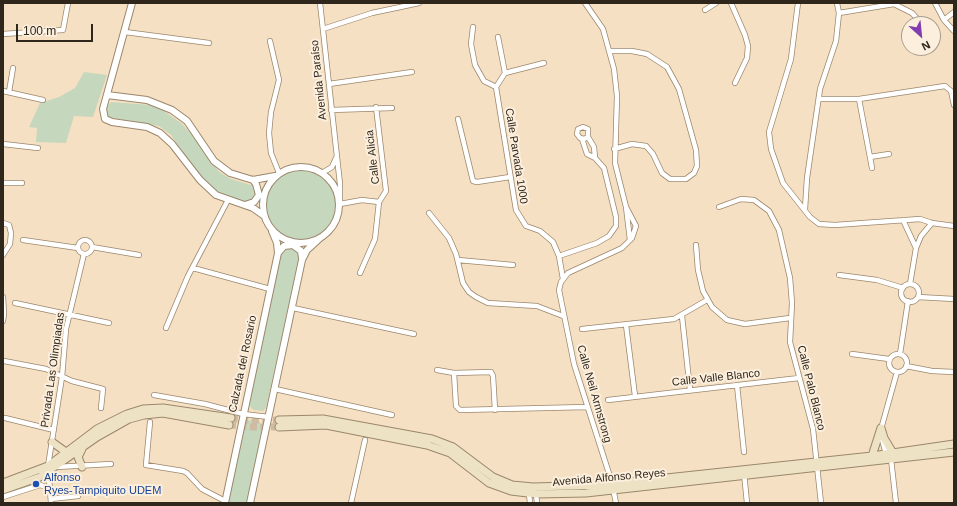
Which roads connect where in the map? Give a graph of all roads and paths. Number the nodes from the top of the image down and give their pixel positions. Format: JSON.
{"nodes":[{"id":1,"x":68,"y":3,"type":"edge"},
{"id":2,"x":132,"y":3,"type":"edge"},
{"id":3,"x":320,"y":3,"type":"edge"},
{"id":4,"x":419,"y":3,"type":"edge"},
{"id":5,"x":585,"y":3,"type":"edge"},
{"id":6,"x":716,"y":3,"type":"edge"},
{"id":7,"x":730,"y":3,"type":"edge"},
{"id":8,"x":798,"y":3,"type":"edge"},
{"id":9,"x":837,"y":3,"type":"edge"},
{"id":10,"x":935,"y":3,"type":"edge"},
{"id":11,"x":403,"y":4,"type":"edge"},
{"id":12,"x":705,"y":10,"type":"dead end"},
{"id":13,"x":954,"y":12,"type":"edge"},
{"id":14,"x":839,"y":13,"type":"junction"},
{"id":15,"x":915,"y":16,"type":"edge"},
{"id":16,"x":944,"y":20,"type":"junction"},
{"id":17,"x":473,"y":27,"type":"dead end"},
{"id":18,"x":323,"y":29,"type":"junction"},
{"id":19,"x":954,"y":31,"type":"edge"},
{"id":20,"x":125,"y":32,"type":"junction"},
{"id":21,"x":3,"y":34,"type":"edge"},
{"id":22,"x":498,"y":37,"type":"dead end"},
{"id":23,"x":270,"y":41,"type":"dead end"},
{"id":24,"x":209,"y":44,"type":"dead end"},
{"id":25,"x":610,"y":51,"type":"junction"},
{"id":26,"x":544,"y":63,"type":"dead end"},
{"id":27,"x":13,"y":68,"type":"dead end"},
{"id":28,"x":412,"y":72,"type":"dead end"},
{"id":29,"x":505,"y":73,"type":"junction"},
{"id":30,"x":735,"y":83,"type":"dead end"},
{"id":31,"x":328,"y":84,"type":"junction"},
{"id":32,"x":496,"y":87,"type":"junction"},
{"id":33,"x":3,"y":91,"type":"edge"},
{"id":34,"x":9,"y":92,"type":"junction"},
{"id":35,"x":107,"y":95,"type":"junction"},
{"id":36,"x":819,"y":99,"type":"junction"},
{"id":37,"x":859,"y":99,"type":"junction"},
{"id":38,"x":43,"y":100,"type":"dead end"},
{"id":39,"x":954,"y":105,"type":"edge"},
{"id":40,"x":376,"y":107,"type":"junction"},
{"id":41,"x":392,"y":108,"type":"dead end"},
{"id":42,"x":331,"y":110,"type":"junction"},
{"id":43,"x":458,"y":119,"type":"dead end"},
{"id":44,"x":588,"y":137,"type":"junction"},
{"id":45,"x":582,"y":139,"type":"junction"},
{"id":46,"x":3,"y":144,"type":"edge"},
{"id":47,"x":38,"y":148,"type":"dead end"},
{"id":48,"x":614,"y":149,"type":"junction"},
{"id":49,"x":889,"y":154,"type":"dead end"},
{"id":50,"x":337,"y":156,"type":"junction"},
{"id":51,"x":870,"y":156,"type":"junction"},
{"id":52,"x":595,"y":158,"type":"junction"},
{"id":53,"x":872,"y":168,"type":"dead end"},
{"id":54,"x":322,"y":173,"type":"junction"},
{"id":55,"x":278,"y":174,"type":"junction"},
{"id":56,"x":510,"y":177,"type":"junction"},
{"id":57,"x":253,"y":180,"type":"junction"},
{"id":58,"x":3,"y":183,"type":"edge"},
{"id":59,"x":22,"y":183,"type":"dead end"},
{"id":60,"x":228,"y":200,"type":"junction"},
{"id":61,"x":340,"y":202,"type":"junction"},
{"id":62,"x":379,"y":202,"type":"junction"},
{"id":63,"x":245,"y":205,"type":"junction"},
{"id":64,"x":626,"y":207,"type":"junction"},
{"id":65,"x":719,"y":207,"type":"dead end"},
{"id":66,"x":805,"y":208,"type":"junction"},
{"id":67,"x":429,"y":213,"type":"dead end"},
{"id":68,"x":263,"y":215,"type":"junction"},
{"id":69,"x":903,"y":220,"type":"junction"},
{"id":70,"x":3,"y":223,"type":"edge"},
{"id":71,"x":932,"y":223,"type":"junction"},
{"id":72,"x":954,"y":226,"type":"edge"},
{"id":73,"x":272,"y":230,"type":"junction"},
{"id":74,"x":320,"y":238,"type":"junction"},
{"id":75,"x":23,"y":240,"type":"dead end"},
{"id":76,"x":630,"y":240,"type":"junction"},
{"id":77,"x":696,"y":245,"type":"dead end"},
{"id":78,"x":92,"y":247,"type":"junction"},
{"id":79,"x":78,"y":248,"type":"junction"},
{"id":80,"x":916,"y":248,"type":"junction"},
{"id":81,"x":278,"y":253,"type":"junction"},
{"id":82,"x":84,"y":254,"type":"junction"},
{"id":83,"x":3,"y":255,"type":"edge"},
{"id":84,"x":139,"y":255,"type":"dead end"},
{"id":85,"x":559,"y":256,"type":"junction"},
{"id":86,"x":302,"y":260,"type":"junction"},
{"id":87,"x":458,"y":260,"type":"junction"},
{"id":88,"x":513,"y":265,"type":"dead end"},
{"id":89,"x":193,"y":268,"type":"junction"},
{"id":90,"x":360,"y":273,"type":"dead end"},
{"id":91,"x":839,"y":275,"type":"dead end"},
{"id":92,"x":563,"y":279,"type":"junction"},
{"id":93,"x":910,"y":284,"type":"junction"},
{"id":94,"x":903,"y":288,"type":"junction"},
{"id":95,"x":270,"y":289,"type":"junction"},
{"id":96,"x":3,"y":297,"type":"edge"},
{"id":97,"x":918,"y":297,"type":"junction"},
{"id":98,"x":954,"y":299,"type":"edge"},
{"id":99,"x":707,"y":300,"type":"junction"},
{"id":100,"x":908,"y":301,"type":"junction"},
{"id":101,"x":15,"y":303,"type":"dead end"},
{"id":102,"x":293,"y":308,"type":"junction"},
{"id":103,"x":70,"y":314,"type":"junction"},
{"id":104,"x":564,"y":316,"type":"junction"},
{"id":105,"x":682,"y":316,"type":"junction"},
{"id":106,"x":790,"y":318,"type":"junction"},
{"id":107,"x":3,"y":322,"type":"edge"},
{"id":108,"x":109,"y":323,"type":"dead end"},
{"id":109,"x":626,"y":325,"type":"junction"},
{"id":110,"x":166,"y":328,"type":"dead end"},
{"id":111,"x":582,"y":329,"type":"dead end"},
{"id":112,"x":414,"y":334,"type":"dead end"},
{"id":113,"x":852,"y":354,"type":"dead end"},
{"id":114,"x":900,"y":354,"type":"junction"},
{"id":115,"x":889,"y":359,"type":"junction"},
{"id":116,"x":4,"y":361,"type":"dead end"},
{"id":117,"x":906,"y":366,"type":"junction"},
{"id":118,"x":437,"y":370,"type":"dead end"},
{"id":119,"x":897,"y":372,"type":"junction"},
{"id":120,"x":954,"y":372,"type":"edge"},
{"id":121,"x":454,"y":373,"type":"junction"},
{"id":122,"x":62,"y":377,"type":"junction"},
{"id":123,"x":798,"y":378,"type":"junction"},
{"id":124,"x":737,"y":385,"type":"junction"},
{"id":125,"x":275,"y":389,"type":"junction"},
{"id":126,"x":690,"y":390,"type":"junction"},
{"id":127,"x":154,"y":396,"type":"dead end"},
{"id":128,"x":635,"y":396,"type":"junction"},
{"id":129,"x":608,"y":400,"type":"dead end"},
{"id":130,"x":587,"y":407,"type":"junction"},
{"id":131,"x":101,"y":408,"type":"dead end"},
{"id":132,"x":494,"y":410,"type":"junction"},
{"id":133,"x":243,"y":414,"type":"junction"},
{"id":134,"x":392,"y":415,"type":"dead end"},
{"id":135,"x":269,"y":417,"type":"junction"},
{"id":136,"x":5,"y":418,"type":"dead end"},
{"id":137,"x":150,"y":422,"type":"dead end"},
{"id":138,"x":881,"y":428,"type":"junction"},
{"id":139,"x":54,"y":430,"type":"junction"},
{"id":140,"x":364,"y":440,"type":"dead end"},
{"id":141,"x":52,"y":442,"type":"junction"},
{"id":142,"x":954,"y":444,"type":"edge"},
{"id":143,"x":82,"y":448,"type":"junction"},
{"id":144,"x":66,"y":452,"type":"junction"},
{"id":145,"x":744,"y":452,"type":"dead end"},
{"id":146,"x":954,"y":452,"type":"edge"},
{"id":147,"x":890,"y":455,"type":"junction"},
{"id":148,"x":872,"y":456,"type":"junction"},
{"id":149,"x":111,"y":464,"type":"dead end"},
{"id":150,"x":818,"y":465,"type":"junction"},
{"id":151,"x":56,"y":467,"type":"junction"},
{"id":152,"x":82,"y":467,"type":"junction"},
{"id":153,"x":48,"y":469,"type":"junction"},
{"id":154,"x":744,"y":472,"type":"junction"},
{"id":155,"x":38,"y":474,"type":"junction"},
{"id":156,"x":3,"y":483,"type":"edge"},
{"id":157,"x":612,"y":487,"type":"junction"},
{"id":158,"x":50,"y":488,"type":"junction"},
{"id":159,"x":3,"y":490,"type":"edge"},
{"id":160,"x":533,"y":494,"type":"junction"},
{"id":161,"x":78,"y":496,"type":"dead end"},
{"id":162,"x":3,"y":497,"type":"edge"},
{"id":163,"x":51,"y":501,"type":"edge"},
{"id":164,"x":225,"y":502,"type":"edge"},
{"id":165,"x":250,"y":503,"type":"edge"},
{"id":166,"x":351,"y":503,"type":"edge"},
{"id":167,"x":530,"y":503,"type":"edge"},
{"id":168,"x":537,"y":503,"type":"edge"},
{"id":169,"x":616,"y":503,"type":"edge"},
{"id":170,"x":747,"y":503,"type":"edge"},
{"id":171,"x":821,"y":503,"type":"edge"},
{"id":172,"x":896,"y":503,"type":"edge"}],
"edges":[{"from":1,"to":21,"type":"street"},
{"from":2,"to":20,"type":"street"},
{"from":3,"to":18,"type":"street"},
{"from":4,"to":11,"type":"street","name":"Avenida Paraíso"},
{"from":5,"to":25,"type":"street"},
{"from":6,"to":12,"type":"street"},
{"from":7,"to":30,"type":"street"},
{"from":8,"to":66,"type":"street"},
{"from":9,"to":14,"type":"street"},
{"from":10,"to":16,"type":"street"},
{"from":11,"to":18,"type":"street","name":"Avenida Paraíso"},
{"from":13,"to":16,"type":"street"},
{"from":14,"to":15,"type":"street"},
{"from":14,"to":36,"type":"street"},
{"from":16,"to":19,"type":"street"},
{"from":17,"to":32,"type":"street"},
{"from":18,"to":31,"type":"street","name":"Avenida Paraíso"},
{"from":20,"to":24,"type":"street"},
{"from":20,"to":35,"type":"street"},
{"from":22,"to":29,"type":"street"},
{"from":23,"to":55,"type":"street"},
{"from":25,"to":48,"type":"street"},
{"from":25,"to":48,"type":"street"},
{"from":26,"to":29,"type":"street"},
{"from":27,"to":34,"type":"street"},
{"from":28,"to":31,"type":"street"},
{"from":29,"to":32,"type":"street"},
{"from":31,"to":42,"type":"street","name":"Avenida Paraíso"},
{"from":32,"to":56,"type":"street","name":"Calle Parvada 1000"},
{"from":33,"to":34,"type":"street"},
{"from":34,"to":38,"type":"street"},
{"from":35,"to":57,"type":"street"},
{"from":35,"to":60,"type":"street","name":"Calzada del Rosario"},
{"from":36,"to":37,"type":"street"},
{"from":36,"to":66,"type":"street"},
{"from":37,"to":39,"type":"street"},
{"from":37,"to":51,"type":"street"},
{"from":40,"to":41,"type":"street"},
{"from":40,"to":42,"type":"street"},
{"from":40,"to":62,"type":"street","name":"Calle Alicia"},
{"from":42,"to":50,"type":"street","name":"Avenida Paraíso"},
{"from":43,"to":56,"type":"street"},
{"from":44,"to":45,"type":"street"},
{"from":44,"to":45,"type":"street"},
{"from":44,"to":52,"type":"street"},
{"from":45,"to":52,"type":"street"},
{"from":46,"to":47,"type":"street"},
{"from":48,"to":64,"type":"street"},
{"from":49,"to":51,"type":"street"},
{"from":50,"to":54,"type":"street"},
{"from":50,"to":61,"type":"street","name":"Avenida Paraíso"},
{"from":51,"to":53,"type":"street"},
{"from":52,"to":85,"type":"street"},
{"from":54,"to":55,"type":"street"},
{"from":54,"to":61,"type":"street"},
{"from":55,"to":57,"type":"street"},
{"from":55,"to":68,"type":"street"},
{"from":56,"to":85,"type":"street","name":"Calle Parvada 1000"},
{"from":57,"to":63,"type":"street"},
{"from":58,"to":59,"type":"street"},
{"from":60,"to":63,"type":"street","name":"Calzada del Rosario"},
{"from":60,"to":89,"type":"street"},
{"from":61,"to":62,"type":"street"},
{"from":61,"to":74,"type":"street"},
{"from":62,"to":90,"type":"street","name":"Calle Alicia"},
{"from":63,"to":68,"type":"street","name":"Calzada del Rosario"},
{"from":64,"to":76,"type":"street"},
{"from":64,"to":76,"type":"street"},
{"from":65,"to":106,"type":"street","name":"Calle Palo Blanco"},
{"from":66,"to":69,"type":"street"},
{"from":67,"to":87,"type":"street"},
{"from":68,"to":73,"type":"street","name":"Calzada del Rosario"},
{"from":69,"to":71,"type":"street"},
{"from":69,"to":80,"type":"street"},
{"from":70,"to":83,"type":"street"},
{"from":71,"to":72,"type":"street"},
{"from":71,"to":80,"type":"street"},
{"from":73,"to":74,"type":"street","name":"Calzada del Rosario"},
{"from":73,"to":81,"type":"street","name":"Calzada del Rosario"},
{"from":74,"to":86,"type":"street"},
{"from":75,"to":79,"type":"street"},
{"from":76,"to":92,"type":"street"},
{"from":77,"to":99,"type":"street"},
{"from":78,"to":79,"type":"street"},
{"from":78,"to":82,"type":"street"},
{"from":78,"to":84,"type":"street"},
{"from":79,"to":82,"type":"street"},
{"from":80,"to":93,"type":"street"},
{"from":81,"to":86,"type":"street"},
{"from":81,"to":95,"type":"street","name":"Calzada del Rosario"},
{"from":82,"to":103,"type":"street","name":"Privada Las Olimpiadas"},
{"from":85,"to":92,"type":"street","name":"Calle Parvada 1000"},
{"from":86,"to":102,"type":"street"},
{"from":87,"to":88,"type":"street"},
{"from":87,"to":104,"type":"street"},
{"from":89,"to":95,"type":"street"},
{"from":89,"to":110,"type":"street"},
{"from":91,"to":94,"type":"street"},
{"from":92,"to":104,"type":"street","name":"Calle Neil Armstrong"},
{"from":93,"to":94,"type":"street"},
{"from":93,"to":97,"type":"street"},
{"from":94,"to":100,"type":"street"},
{"from":95,"to":133,"type":"street","name":"Calzada del Rosario"},
{"from":96,"to":107,"type":"street"},
{"from":97,"to":98,"type":"street"},
{"from":97,"to":100,"type":"street"},
{"from":99,"to":105,"type":"street"},
{"from":99,"to":106,"type":"street"},
{"from":100,"to":114,"type":"street"},
{"from":101,"to":103,"type":"street"},
{"from":102,"to":112,"type":"street"},
{"from":102,"to":125,"type":"street"},
{"from":103,"to":108,"type":"street"},
{"from":103,"to":122,"type":"street","name":"Privada Las Olimpiadas"},
{"from":104,"to":130,"type":"street","name":"Calle Neil Armstrong"},
{"from":105,"to":109,"type":"street"},
{"from":105,"to":126,"type":"street"},
{"from":106,"to":123,"type":"street","name":"Calle Palo Blanco"},
{"from":109,"to":111,"type":"street"},
{"from":109,"to":128,"type":"street"},
{"from":113,"to":115,"type":"street"},
{"from":114,"to":115,"type":"street"},
{"from":114,"to":117,"type":"street"},
{"from":115,"to":119,"type":"street"},
{"from":116,"to":122,"type":"street"},
{"from":117,"to":119,"type":"street"},
{"from":117,"to":120,"type":"street"},
{"from":118,"to":121,"type":"street"},
{"from":119,"to":138,"type":"street"},
{"from":121,"to":132,"type":"street"},
{"from":121,"to":132,"type":"street"},
{"from":122,"to":131,"type":"street"},
{"from":122,"to":139,"type":"street","name":"Privada Las Olimpiadas"},
{"from":123,"to":124,"type":"street","name":"Calle Valle Blanco"},
{"from":123,"to":150,"type":"street","name":"Calle Palo Blanco"},
{"from":124,"to":126,"type":"street","name":"Calle Valle Blanco"},
{"from":124,"to":145,"type":"street"},
{"from":125,"to":134,"type":"street"},
{"from":125,"to":135,"type":"street"},
{"from":126,"to":128,"type":"street","name":"Calle Valle Blanco"},
{"from":127,"to":133,"type":"street"},
{"from":128,"to":129,"type":"street","name":"Calle Valle Blanco"},
{"from":130,"to":132,"type":"street"},
{"from":130,"to":157,"type":"street","name":"Calle Neil Armstrong"},
{"from":133,"to":135,"type":"street"},
{"from":133,"to":164,"type":"street","name":"Calzada del Rosario"},
{"from":135,"to":165,"type":"street"},
{"from":136,"to":139,"type":"street"},
{"from":137,"to":164,"type":"street"},
{"from":138,"to":147,"type":"main road"},
{"from":138,"to":148,"type":"main road"},
{"from":139,"to":141,"type":"street","name":"Privada Las Olimpiadas"},
{"from":140,"to":166,"type":"street"},
{"from":141,"to":144,"type":"main road"},
{"from":141,"to":153,"type":"street","name":"Privada Las Olimpiadas"},
{"from":142,"to":147,"type":"main road","name":"Avenida Alfonso Reyes"},
{"from":143,"to":144,"type":"main road"},
{"from":143,"to":151,"type":"main road"},
{"from":143,"to":152,"type":"main road"},
{"from":144,"to":153,"type":"main road"},
{"from":146,"to":147,"type":"main road","name":"Avenida Alfonso Reyes"},
{"from":147,"to":148,"type":"main road","name":"Avenida Alfonso Reyes"},
{"from":147,"to":150,"type":"main road","name":"Avenida Alfonso Reyes"},
{"from":147,"to":172,"type":"street"},
{"from":148,"to":150,"type":"main road","name":"Avenida Alfonso Reyes"},
{"from":149,"to":152,"type":"street"},
{"from":150,"to":154,"type":"main road","name":"Avenida Alfonso Reyes"},
{"from":150,"to":171,"type":"street","name":"Calle Palo Blanco"},
{"from":151,"to":152,"type":"street"},
{"from":151,"to":153,"type":"main road"},
{"from":153,"to":155,"type":"main road"},
{"from":153,"to":158,"type":"street","name":"Privada Las Olimpiadas"},
{"from":154,"to":157,"type":"main road","name":"Avenida Alfonso Reyes"},
{"from":154,"to":170,"type":"street"},
{"from":155,"to":156,"type":"main road"},
{"from":155,"to":159,"type":"main road"},
{"from":157,"to":160,"type":"main road","name":"Avenida Alfonso Reyes"},
{"from":157,"to":160,"type":"main road","name":"Avenida Alfonso Reyes"},
{"from":157,"to":169,"type":"street","name":"Calle Neil Armstrong"},
{"from":158,"to":162,"type":"street"},
{"from":158,"to":163,"type":"street","name":"Privada Las Olimpiadas"},
{"from":160,"to":167,"type":"street"},
{"from":160,"to":168,"type":"street"},
{"from":161,"to":163,"type":"street"}]}
